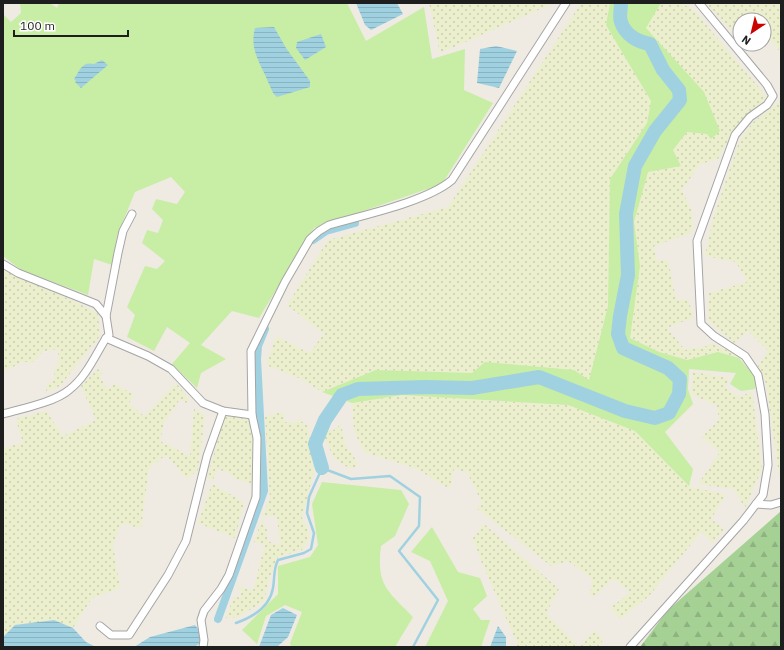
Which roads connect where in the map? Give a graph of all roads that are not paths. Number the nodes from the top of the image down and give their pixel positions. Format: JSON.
{"nodes":[{"id":1,"x":566,"y":3,"type":"edge"},
{"id":2,"x":699,"y":3,"type":"edge"},
{"id":3,"x":132,"y":214,"type":"dead end"},
{"id":4,"x":3,"y":264,"type":"edge"},
{"id":5,"x":106,"y":316,"type":"junction"},
{"id":6,"x":106,"y":338,"type":"junction"},
{"id":7,"x":223,"y":411,"type":"junction"},
{"id":8,"x":3,"y":414,"type":"edge"},
{"id":9,"x":252,"y":415,"type":"junction"},
{"id":10,"x":781,"y":502,"type":"edge"},
{"id":11,"x":756,"y":504,"type":"junction"},
{"id":12,"x":100,"y":626,"type":"dead end"},
{"id":13,"x":203,"y":647,"type":"edge"},
{"id":14,"x":630,"y":647,"type":"edge"}],
"edges":[{"from":1,"to":9,"type":"street"},
{"from":2,"to":11,"type":"street"},
{"from":3,"to":5,"type":"street"},
{"from":4,"to":5,"type":"street"},
{"from":5,"to":6,"type":"street"},
{"from":6,"to":7,"type":"street"},
{"from":6,"to":8,"type":"street"},
{"from":7,"to":9,"type":"street"},
{"from":7,"to":12,"type":"street"},
{"from":9,"to":13,"type":"street"},
{"from":10,"to":11,"type":"street"},
{"from":11,"to":14,"type":"street"}]}
